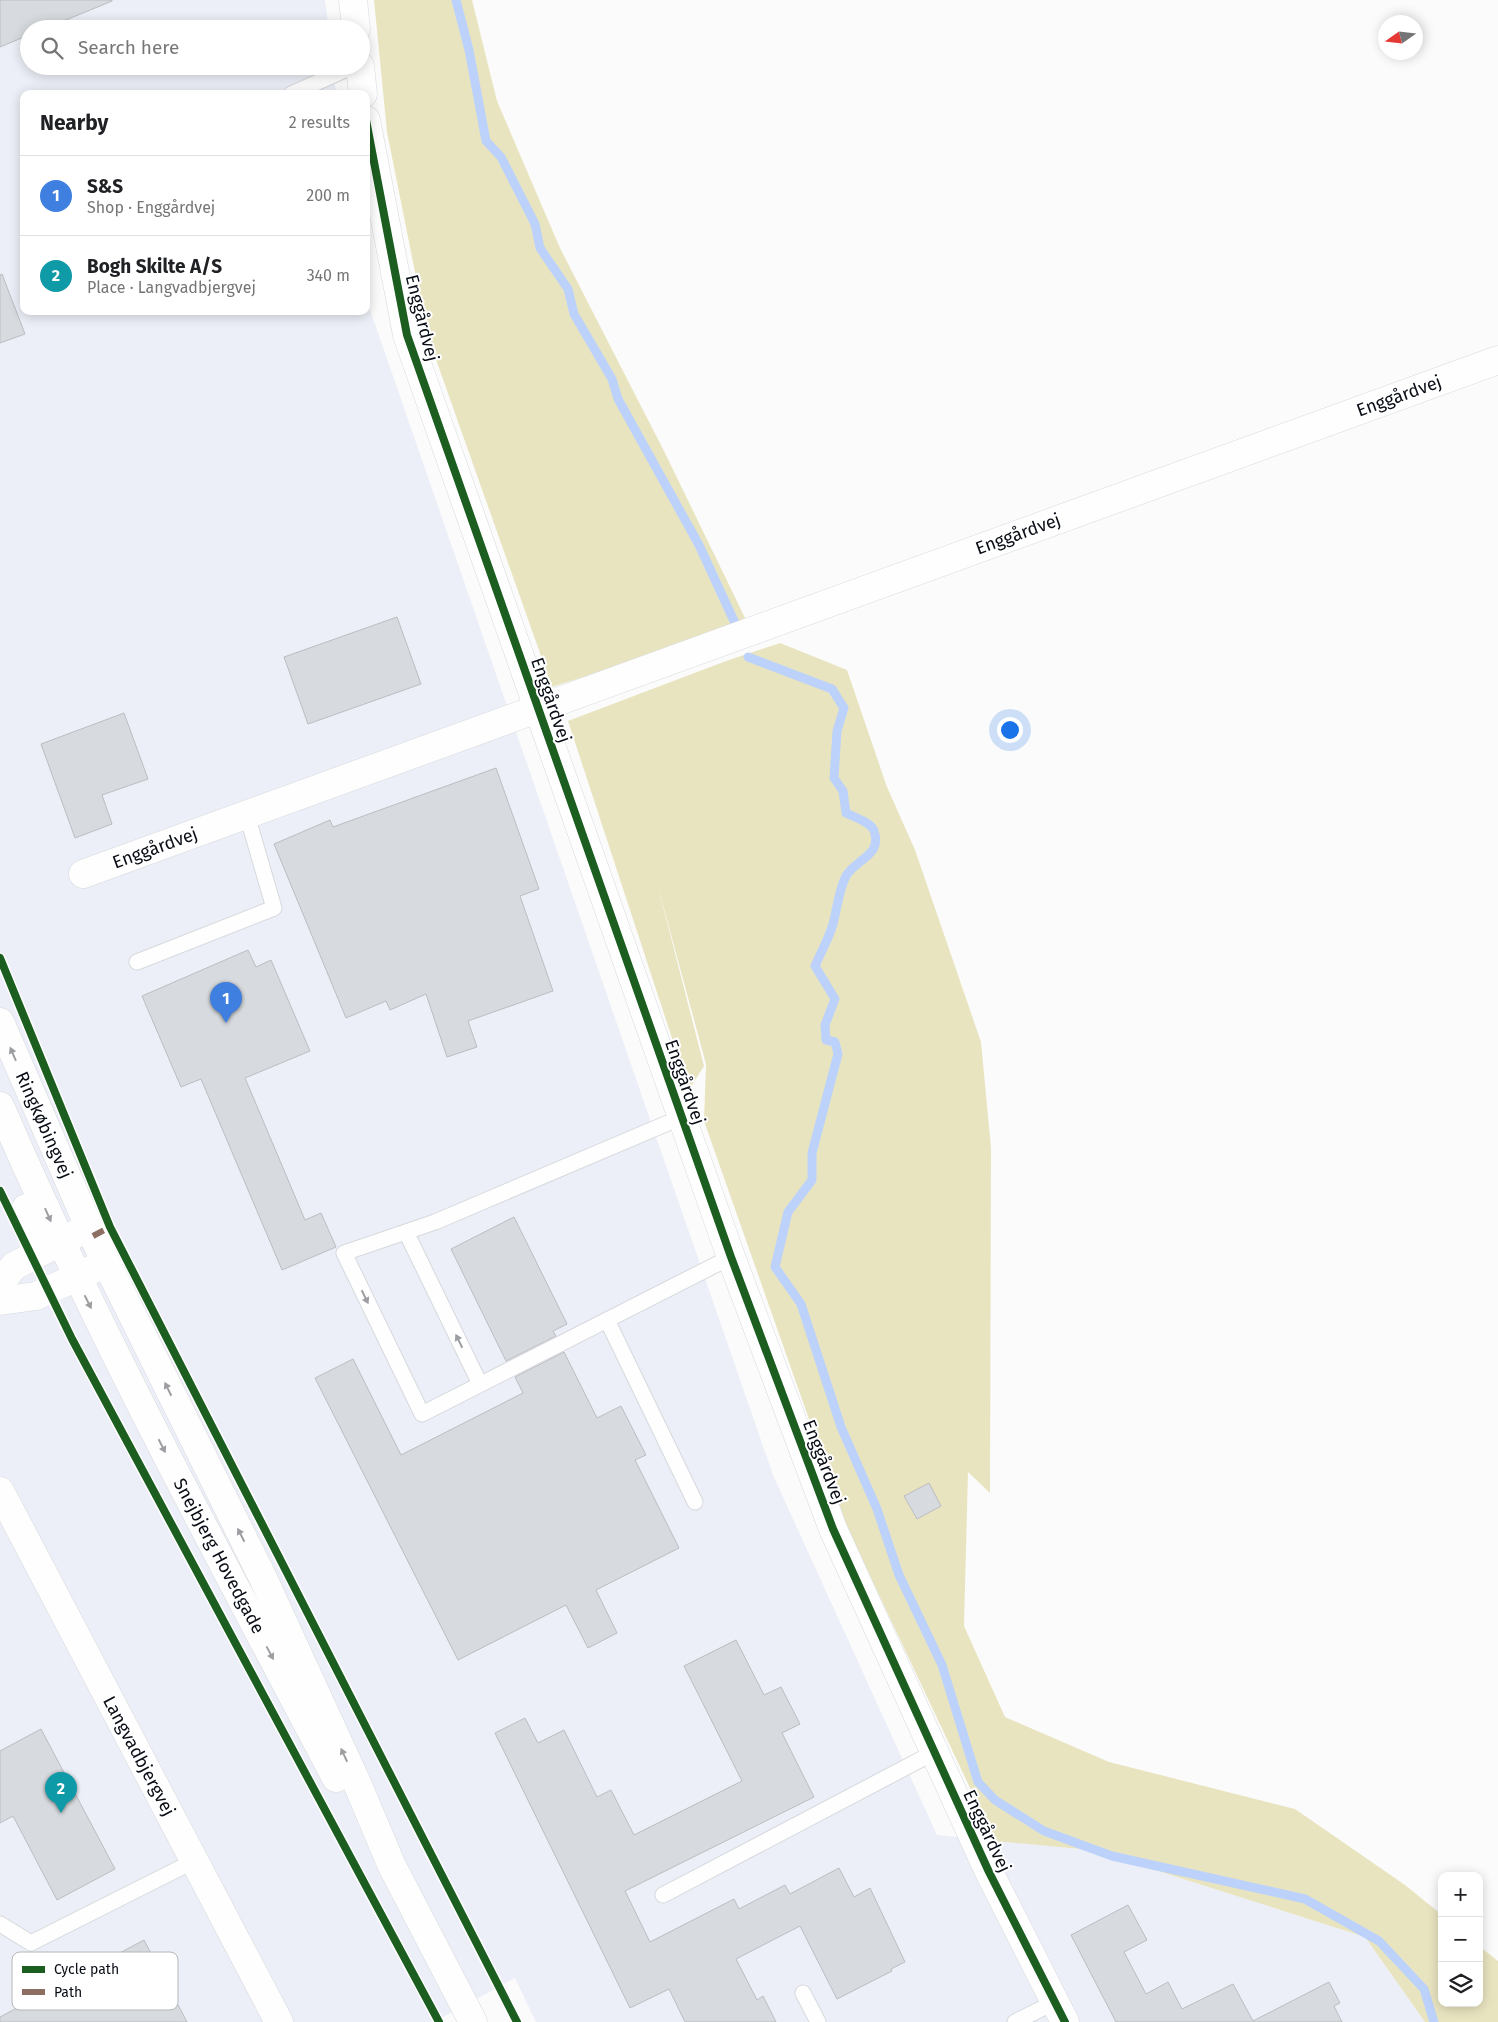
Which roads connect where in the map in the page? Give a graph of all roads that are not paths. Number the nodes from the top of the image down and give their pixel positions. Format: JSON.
{"nodes":[{"id":1,"x":353,"y":0,"type":"edge"},
{"id":2,"x":355,"y":20,"type":"edge"},
{"id":3,"x":334,"y":75,"type":"edge"},
{"id":4,"x":361,"y":75,"type":"edge"},
{"id":5,"x":300,"y":90,"type":"edge"},
{"id":6,"x":363,"y":90,"type":"edge"},
{"id":7,"x":370,"y":141,"type":"edge"},
{"id":8,"x":1498,"y":360,"type":"edge"},
{"id":9,"x":538,"y":708,"type":"junction"},
{"id":10,"x":247,"y":815,"type":"junction"},
{"id":11,"x":83,"y":874,"type":"dead end"},
{"id":12,"x":137,"y":962,"type":"dead end"},
{"id":13,"x":0,"y":1022,"type":"edge"},
{"id":14,"x":0,"y":1106,"type":"edge"},
{"id":15,"x":682,"y":1117,"type":"junction"},
{"id":16,"x":0,"y":1146,"type":"edge"},
{"id":17,"x":89,"y":1227,"type":"junction"},
{"id":18,"x":406,"y":1232,"type":"junction"},
{"id":19,"x":60,"y":1242,"type":"junction"},
{"id":20,"x":34,"y":1256,"type":"junction"},
{"id":21,"x":731,"y":1257,"type":"junction"},
{"id":22,"x":106,"y":1263,"type":"junction"},
{"id":23,"x":76,"y":1278,"type":"junction"},
{"id":24,"x":0,"y":1283,"type":"edge"},
{"id":25,"x":0,"y":1301,"type":"edge"},
{"id":26,"x":607,"y":1320,"type":"junction"},
{"id":27,"x":480,"y":1384,"type":"junction"},
{"id":28,"x":0,"y":1490,"type":"edge"},
{"id":29,"x":695,"y":1502,"type":"dead end"},
{"id":30,"x":935,"y":1752,"type":"junction"},
{"id":31,"x":194,"y":1861,"type":"junction"},
{"id":32,"x":391,"y":1864,"type":"junction"},
{"id":33,"x":663,"y":1894,"type":"dead end"},
{"id":34,"x":0,"y":1924,"type":"edge"},
{"id":35,"x":803,"y":1992,"type":"dead end"},
{"id":36,"x":1060,"y":2012,"type":"edge"},
{"id":37,"x":279,"y":2022,"type":"edge"},
{"id":38,"x":473,"y":2022,"type":"edge"},
{"id":39,"x":818,"y":2022,"type":"edge"},
{"id":40,"x":1015,"y":2022,"type":"edge"}],
"edges":[{"from":1,"to":2,"type":"street"},
{"from":3,"to":5,"type":"lane"},
{"from":4,"to":6,"type":"street"},
{"from":7,"to":9,"type":"street","name":"Enggårdvej"},
{"from":8,"to":9,"type":"street","name":"Enggårdvej"},
{"from":9,"to":10,"type":"street","name":"Enggårdvej"},
{"from":9,"to":15,"type":"street","name":"Enggårdvej"},
{"from":10,"to":11,"type":"street","name":"Enggårdvej"},
{"from":10,"to":12,"type":"lane"},
{"from":17,"to":13,"type":"street","name":"Ringkøbingvej","one_way":true},
{"from":14,"to":19,"type":"street","name":"Ringkøbingvej","one_way":true},
{"from":15,"to":18,"type":"lane"},
{"from":15,"to":21,"type":"street","name":"Enggårdvej"},
{"from":16,"to":20,"type":"street"},
{"from":17,"to":19,"type":"street"},
{"from":17,"to":22,"type":"street","name":"Snejbjerg Hovedgade"},
{"from":27,"to":18,"type":"lane","one_way":true},
{"from":18,"to":27,"type":"lane","one_way":true},
{"from":19,"to":20,"type":"street"},
{"from":19,"to":23,"type":"street","name":"Snejbjerg Hovedgade"},
{"from":20,"to":24,"type":"street"},
{"from":21,"to":26,"type":"lane"},
{"from":21,"to":30,"type":"street","name":"Enggårdvej"},
{"from":22,"to":23,"type":"street"},
{"from":32,"to":22,"type":"street","name":"Snejbjerg Hovedgade","one_way":true},
{"from":23,"to":25,"type":"street"},
{"from":23,"to":32,"type":"street","name":"Snejbjerg Hovedgade","one_way":true},
{"from":26,"to":27,"type":"lane"},
{"from":26,"to":29,"type":"lane"},
{"from":28,"to":31,"type":"street","name":"Langvadbjergvej"},
{"from":30,"to":33,"type":"lane"},
{"from":30,"to":36,"type":"street","name":"Enggårdvej"},
{"from":31,"to":34,"type":"lane"},
{"from":31,"to":37,"type":"street","name":"Langvadbjergvej"},
{"from":32,"to":38,"type":"street","name":"Snejbjerg Hovedgade"},
{"from":35,"to":39,"type":"lane"},
{"from":36,"to":40,"type":"lane"}]}
